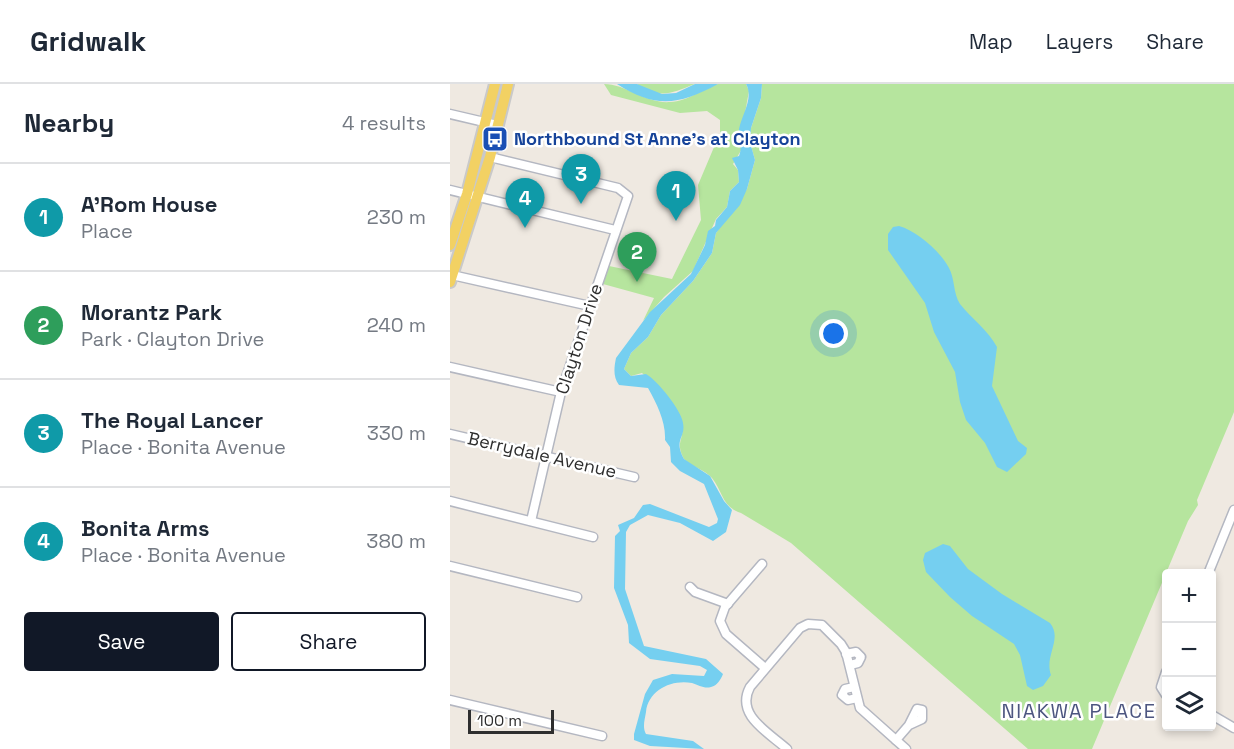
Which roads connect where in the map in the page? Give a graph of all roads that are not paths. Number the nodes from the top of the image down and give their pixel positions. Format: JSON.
{"nodes":[{"id":1,"x":495,"y":84,"type":"edge"},
{"id":2,"x":508,"y":84,"type":"edge"},
{"id":3,"x":450,"y":114,"type":"edge"},
{"id":4,"x":486,"y":122,"type":"junction"},
{"id":5,"x":497,"y":125,"type":"junction"},
{"id":6,"x":490,"y":158,"type":"junction"},
{"id":7,"x":450,"y":190,"type":"edge"},
{"id":8,"x":472,"y":195,"type":"junction"},
{"id":9,"x":615,"y":231,"type":"junction"},
{"id":10,"x":450,"y":245,"type":"edge"},
{"id":11,"x":451,"y":278,"type":"edge"},
{"id":12,"x":590,"y":306,"type":"junction"},
{"id":13,"x":450,"y":367,"type":"edge"},
{"id":14,"x":561,"y":392,"type":"junction"},
{"id":15,"x":450,"y":434,"type":"edge"},
{"id":16,"x":547,"y":456,"type":"junction"},
{"id":17,"x":634,"y":477,"type":"dead end"},
{"id":18,"x":450,"y":501,"type":"edge"},
{"id":19,"x":1234,"y":510,"type":"edge"},
{"id":20,"x":531,"y":520,"type":"junction"},
{"id":21,"x":593,"y":537,"type":"dead end"},
{"id":22,"x":762,"y":564,"type":"dead end"},
{"id":23,"x":450,"y":566,"type":"edge"},
{"id":24,"x":1210,"y":569,"type":"edge"},
{"id":25,"x":690,"y":587,"type":"dead end"},
{"id":26,"x":577,"y":597,"type":"dead end"},
{"id":27,"x":728,"y":604,"type":"junction"},
{"id":28,"x":846,"y":654,"type":"junction"},
{"id":29,"x":850,"y":665,"type":"junction"},
{"id":30,"x":765,"y":668,"type":"junction"},
{"id":31,"x":854,"y":687,"type":"junction"},
{"id":32,"x":857,"y":698,"type":"junction"},
{"id":33,"x":450,"y":700,"type":"edge"},
{"id":34,"x":1216,"y":717,"type":"edge"},
{"id":35,"x":909,"y":726,"type":"dead end"},
{"id":36,"x":1234,"y":728,"type":"edge"},
{"id":37,"x":602,"y":736,"type":"dead end"},
{"id":38,"x":896,"y":740,"type":"junction"},
{"id":39,"x":787,"y":749,"type":"edge"},
{"id":40,"x":906,"y":749,"type":"edge"}],
"edges":[{"from":1,"to":4,"type":"main road"},
{"from":2,"to":5,"type":"main road"},
{"from":3,"to":4,"type":"street"},
{"from":4,"to":5,"type":"street"},
{"from":4,"to":8,"type":"main road"},
{"from":5,"to":6,"type":"main road"},
{"from":6,"to":8,"type":"main road"},
{"from":6,"to":9,"type":"street","name":"Clayton Drive"},
{"from":7,"to":8,"type":"street"},
{"from":8,"to":9,"type":"street"},
{"from":8,"to":10,"type":"main road"},
{"from":8,"to":11,"type":"main road"},
{"from":9,"to":12,"type":"street","name":"Clayton Drive"},
{"from":11,"to":12,"type":"street"},
{"from":12,"to":14,"type":"street","name":"Clayton Drive"},
{"from":13,"to":14,"type":"street"},
{"from":14,"to":16,"type":"street","name":"Clayton Drive"},
{"from":15,"to":16,"type":"street","name":"Berrydale Avenue"},
{"from":16,"to":17,"type":"street","name":"Berrydale Avenue"},
{"from":16,"to":20,"type":"street","name":"Clayton Drive"},
{"from":18,"to":20,"type":"street"},
{"from":19,"to":24,"type":"street"},
{"from":20,"to":21,"type":"street"},
{"from":22,"to":27,"type":"street"},
{"from":23,"to":26,"type":"street"},
{"from":25,"to":27,"type":"street"},
{"from":27,"to":30,"type":"street"},
{"from":28,"to":29,"type":"street"},
{"from":28,"to":29,"type":"street"},
{"from":28,"to":30,"type":"street"},
{"from":29,"to":31,"type":"street"},
{"from":30,"to":39,"type":"street"},
{"from":31,"to":32,"type":"street"},
{"from":31,"to":32,"type":"street"},
{"from":32,"to":38,"type":"street"},
{"from":33,"to":37,"type":"street"},
{"from":34,"to":36,"type":"street"},
{"from":35,"to":38,"type":"street"},
{"from":38,"to":40,"type":"street"}]}
